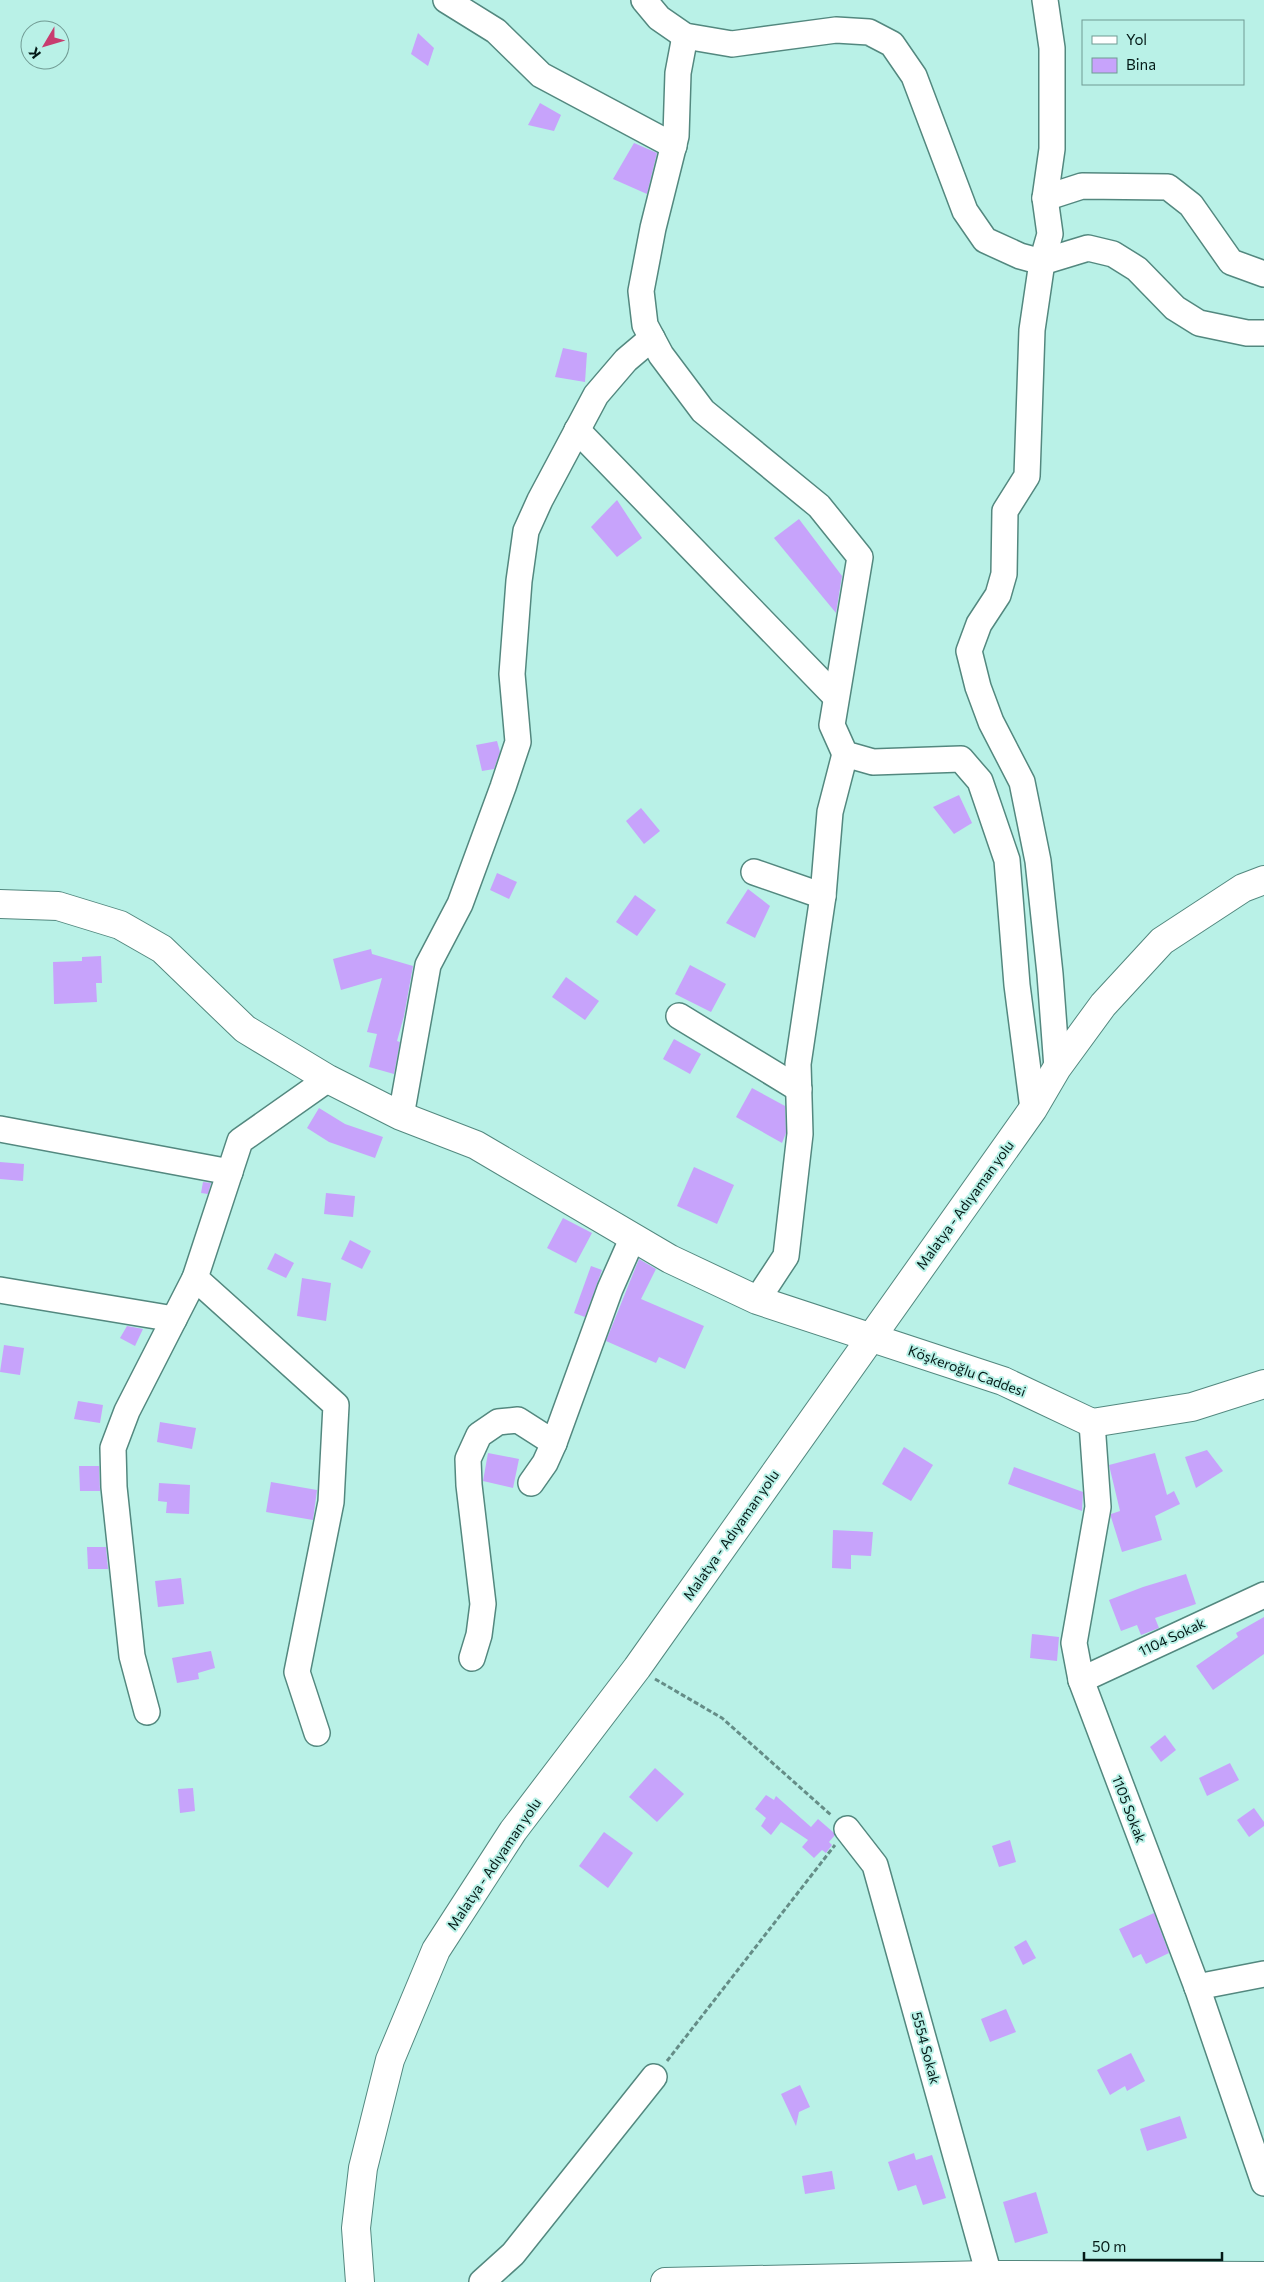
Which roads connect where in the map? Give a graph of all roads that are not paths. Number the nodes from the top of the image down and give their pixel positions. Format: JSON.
{"nodes":[{"id":1,"x":446,"y":0,"type":"edge"},
{"id":2,"x":644,"y":0,"type":"edge"},
{"id":3,"x":1045,"y":0,"type":"edge"},
{"id":4,"x":685,"y":36,"type":"junction"},
{"id":5,"x":674,"y":146,"type":"junction"},
{"id":6,"x":1045,"y":198,"type":"junction"},
{"id":7,"x":1042,"y":262,"type":"junction"},
{"id":8,"x":1264,"y":274,"type":"edge"},
{"id":9,"x":1264,"y":333,"type":"edge"},
{"id":10,"x":652,"y":338,"type":"junction"},
{"id":11,"x":578,"y":430,"type":"junction"},
{"id":12,"x":835,"y":696,"type":"junction"},
{"id":13,"x":845,"y":754,"type":"junction"},
{"id":14,"x":754,"y":872,"type":"dead end"},
{"id":15,"x":1264,"y":880,"type":"edge"},
{"id":16,"x":823,"y":896,"type":"junction"},
{"id":17,"x":0,"y":904,"type":"edge"},
{"id":18,"x":679,"y":1016,"type":"dead end"},
{"id":19,"x":1057,"y":1068,"type":"junction"},
{"id":20,"x":328,"y":1079,"type":"junction"},
{"id":21,"x":799,"y":1089,"type":"junction"},
{"id":22,"x":1033,"y":1109,"type":"junction"},
{"id":23,"x":401,"y":1116,"type":"junction"},
{"id":24,"x":0,"y":1129,"type":"edge"},
{"id":25,"x":230,"y":1172,"type":"junction"},
{"id":26,"x":633,"y":1237,"type":"junction"},
{"id":27,"x":195,"y":1278,"type":"junction"},
{"id":28,"x":0,"y":1290,"type":"edge"},
{"id":29,"x":758,"y":1300,"type":"junction"},
{"id":30,"x":174,"y":1319,"type":"junction"},
{"id":31,"x":870,"y":1338,"type":"junction"},
{"id":32,"x":1264,"y":1384,"type":"edge"},
{"id":33,"x":1092,"y":1423,"type":"junction"},
{"id":34,"x":554,"y":1443,"type":"junction"},
{"id":35,"x":531,"y":1482,"type":"dead end"},
{"id":36,"x":1264,"y":1595,"type":"edge"},
{"id":37,"x":472,"y":1658,"type":"dead end"},
{"id":38,"x":1081,"y":1680,"type":"junction"},
{"id":39,"x":147,"y":1712,"type":"dead end"},
{"id":40,"x":317,"y":1733,"type":"dead end"},
{"id":41,"x":847,"y":1829,"type":"road end"},
{"id":42,"x":1264,"y":1974,"type":"edge"},
{"id":43,"x":1197,"y":1987,"type":"junction"},
{"id":44,"x":654,"y":2077,"type":"road end"},
{"id":45,"x":1264,"y":2183,"type":"edge"},
{"id":46,"x":989,"y":2275,"type":"junction"},
{"id":47,"x":1264,"y":2276,"type":"edge"},
{"id":48,"x":360,"y":2282,"type":"edge"},
{"id":49,"x":482,"y":2282,"type":"edge"},
{"id":50,"x":665,"y":2282,"type":"edge"}],
"edges":[{"from":1,"to":5,"type":"street"},
{"from":2,"to":4,"type":"street"},
{"from":3,"to":6,"type":"street"},
{"from":4,"to":5,"type":"street"},
{"from":4,"to":7,"type":"street"},
{"from":5,"to":10,"type":"street"},
{"from":6,"to":7,"type":"street"},
{"from":6,"to":8,"type":"street"},
{"from":7,"to":9,"type":"street"},
{"from":7,"to":19,"type":"street"},
{"from":10,"to":11,"type":"street"},
{"from":10,"to":12,"type":"street"},
{"from":11,"to":12,"type":"street"},
{"from":11,"to":23,"type":"street"},
{"from":12,"to":13,"type":"street"},
{"from":13,"to":16,"type":"street"},
{"from":13,"to":22,"type":"street"},
{"from":14,"to":16,"type":"street"},
{"from":15,"to":19,"type":"main road","name":"Malatya - Adıyaman yolu"},
{"from":16,"to":21,"type":"street"},
{"from":17,"to":20,"type":"main road","name":"Köşkeroğlu Caddesi"},
{"from":18,"to":21,"type":"street"},
{"from":19,"to":22,"type":"main road","name":"Malatya - Adıyaman yolu"},
{"from":20,"to":23,"type":"main road","name":"Köşkeroğlu Caddesi"},
{"from":20,"to":25,"type":"street"},
{"from":21,"to":29,"type":"street"},
{"from":22,"to":31,"type":"main road","name":"Malatya - Adıyaman yolu"},
{"from":23,"to":26,"type":"main road","name":"Köşkeroğlu Caddesi"},
{"from":24,"to":25,"type":"street"},
{"from":25,"to":27,"type":"street"},
{"from":26,"to":29,"type":"main road","name":"Köşkeroğlu Caddesi"},
{"from":26,"to":34,"type":"street"},
{"from":27,"to":30,"type":"street"},
{"from":27,"to":40,"type":"street"},
{"from":28,"to":30,"type":"street"},
{"from":29,"to":31,"type":"main road","name":"Köşkeroğlu Caddesi"},
{"from":30,"to":39,"type":"street"},
{"from":31,"to":33,"type":"main road","name":"Köşkeroğlu Caddesi"},
{"from":31,"to":48,"type":"main road","name":"Malatya - Adıyaman yolu"},
{"from":32,"to":33,"type":"main road"},
{"from":33,"to":38,"type":"street","name":"1105 Sokak"},
{"from":34,"to":35,"type":"street"},
{"from":34,"to":37,"type":"street"},
{"from":36,"to":38,"type":"street","name":"1104 Sokak"},
{"from":38,"to":43,"type":"street","name":"1105 Sokak"},
{"from":41,"to":46,"type":"street","name":"5554 Sokak"},
{"from":42,"to":43,"type":"street"},
{"from":43,"to":45,"type":"street","name":"1105 Sokak"},
{"from":44,"to":49,"type":"street"},
{"from":46,"to":47,"type":"main road"},
{"from":46,"to":50,"type":"main road"}]}
